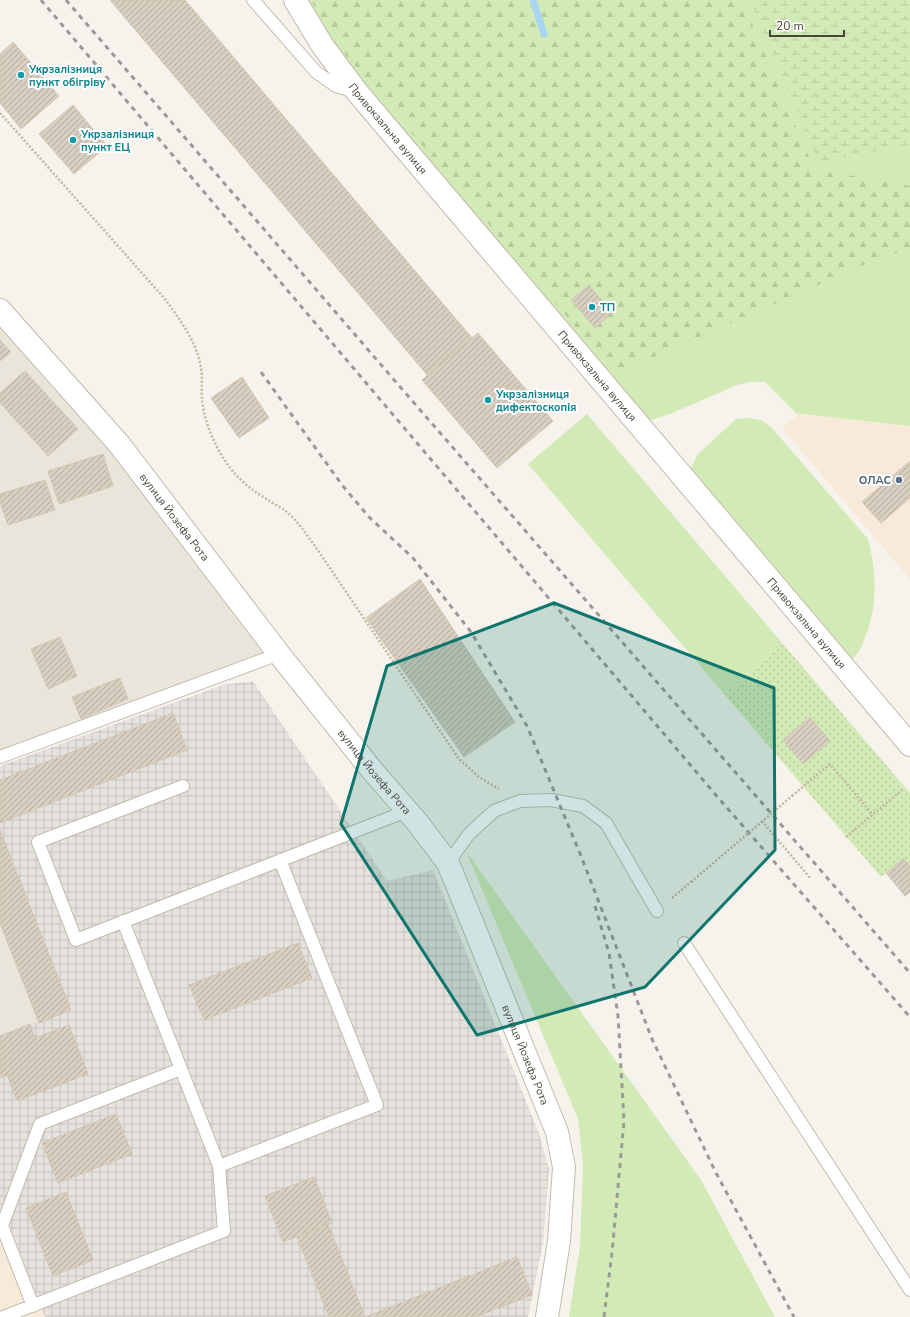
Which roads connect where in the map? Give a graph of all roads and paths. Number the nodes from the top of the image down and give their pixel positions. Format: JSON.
{"nodes":[{"id":1,"x":253,"y":0,"type":"edge"},
{"id":2,"x":295,"y":0,"type":"edge"},
{"id":3,"x":357,"y":92,"type":"junction"},
{"id":4,"x":0,"y":114,"type":"edge"},
{"id":5,"x":0,"y":310,"type":"edge"},
{"id":6,"x":279,"y":654,"type":"junction"},
{"id":7,"x":910,"y":744,"type":"edge"},
{"id":8,"x":0,"y":757,"type":"edge"},
{"id":9,"x":183,"y":786,"type":"dead end"},
{"id":10,"x":902,"y":790,"type":"dead end"},
{"id":11,"x":520,"y":801,"type":"junction"},
{"id":12,"x":407,"y":811,"type":"junction"},
{"id":13,"x":873,"y":815,"type":"junction"},
{"id":14,"x":762,"y":821,"type":"junction"},
{"id":15,"x":846,"y":837,"type":"dead end"},
{"id":16,"x":280,"y":860,"type":"junction"},
{"id":17,"x":448,"y":863,"type":"junction"},
{"id":18,"x":811,"y":879,"type":"dead end"},
{"id":19,"x":657,"y":910,"type":"joint"},
{"id":20,"x":123,"y":921,"type":"junction"},
{"id":21,"x":684,"y":943,"type":"dead end"},
{"id":22,"x":181,"y":1068,"type":"junction"},
{"id":23,"x":220,"y":1166,"type":"junction"},
{"id":24,"x":1,"y":1227,"type":"edge"},
{"id":25,"x":910,"y":1290,"type":"edge"},
{"id":26,"x":33,"y":1306,"type":"junction"},
{"id":27,"x":3,"y":1317,"type":"edge"},
{"id":28,"x":547,"y":1317,"type":"edge"}],
"edges":[{"from":1,"to":3,"type":"lane"},
{"from":2,"to":3,"type":"street","name":"Привокзальна вулиця"},
{"from":3,"to":7,"type":"street","name":"Привокзальна вулиця"},
{"from":4,"to":11,"type":"path"},
{"from":5,"to":6,"type":"street","name":"вулиця Йозефа Рота"},
{"from":6,"to":8,"type":"lane"},
{"from":6,"to":12,"type":"street","name":"вулиця Йозефа Рота"},
{"from":9,"to":20,"type":"lane"},
{"from":10,"to":13,"type":"path"},
{"from":11,"to":17,"type":"lane"},
{"from":11,"to":19,"type":"lane"},
{"from":12,"to":16,"type":"lane"},
{"from":12,"to":17,"type":"street","name":"вулиця Йозефа Рота"},
{"from":13,"to":14,"type":"path","bridge":true},
{"from":13,"to":15,"type":"path"},
{"from":14,"to":18,"type":"path"},
{"from":14,"to":19,"type":"path","bridge":true},
{"from":16,"to":20,"type":"lane"},
{"from":16,"to":23,"type":"lane"},
{"from":17,"to":28,"type":"street","name":"вулиця Йозефа Рота"},
{"from":20,"to":22,"type":"lane"},
{"from":21,"to":25,"type":"lane"},
{"from":22,"to":23,"type":"lane"},
{"from":22,"to":24,"type":"lane"},
{"from":23,"to":26,"type":"lane"},
{"from":24,"to":26,"type":"lane"},
{"from":26,"to":27,"type":"lane"}]}
